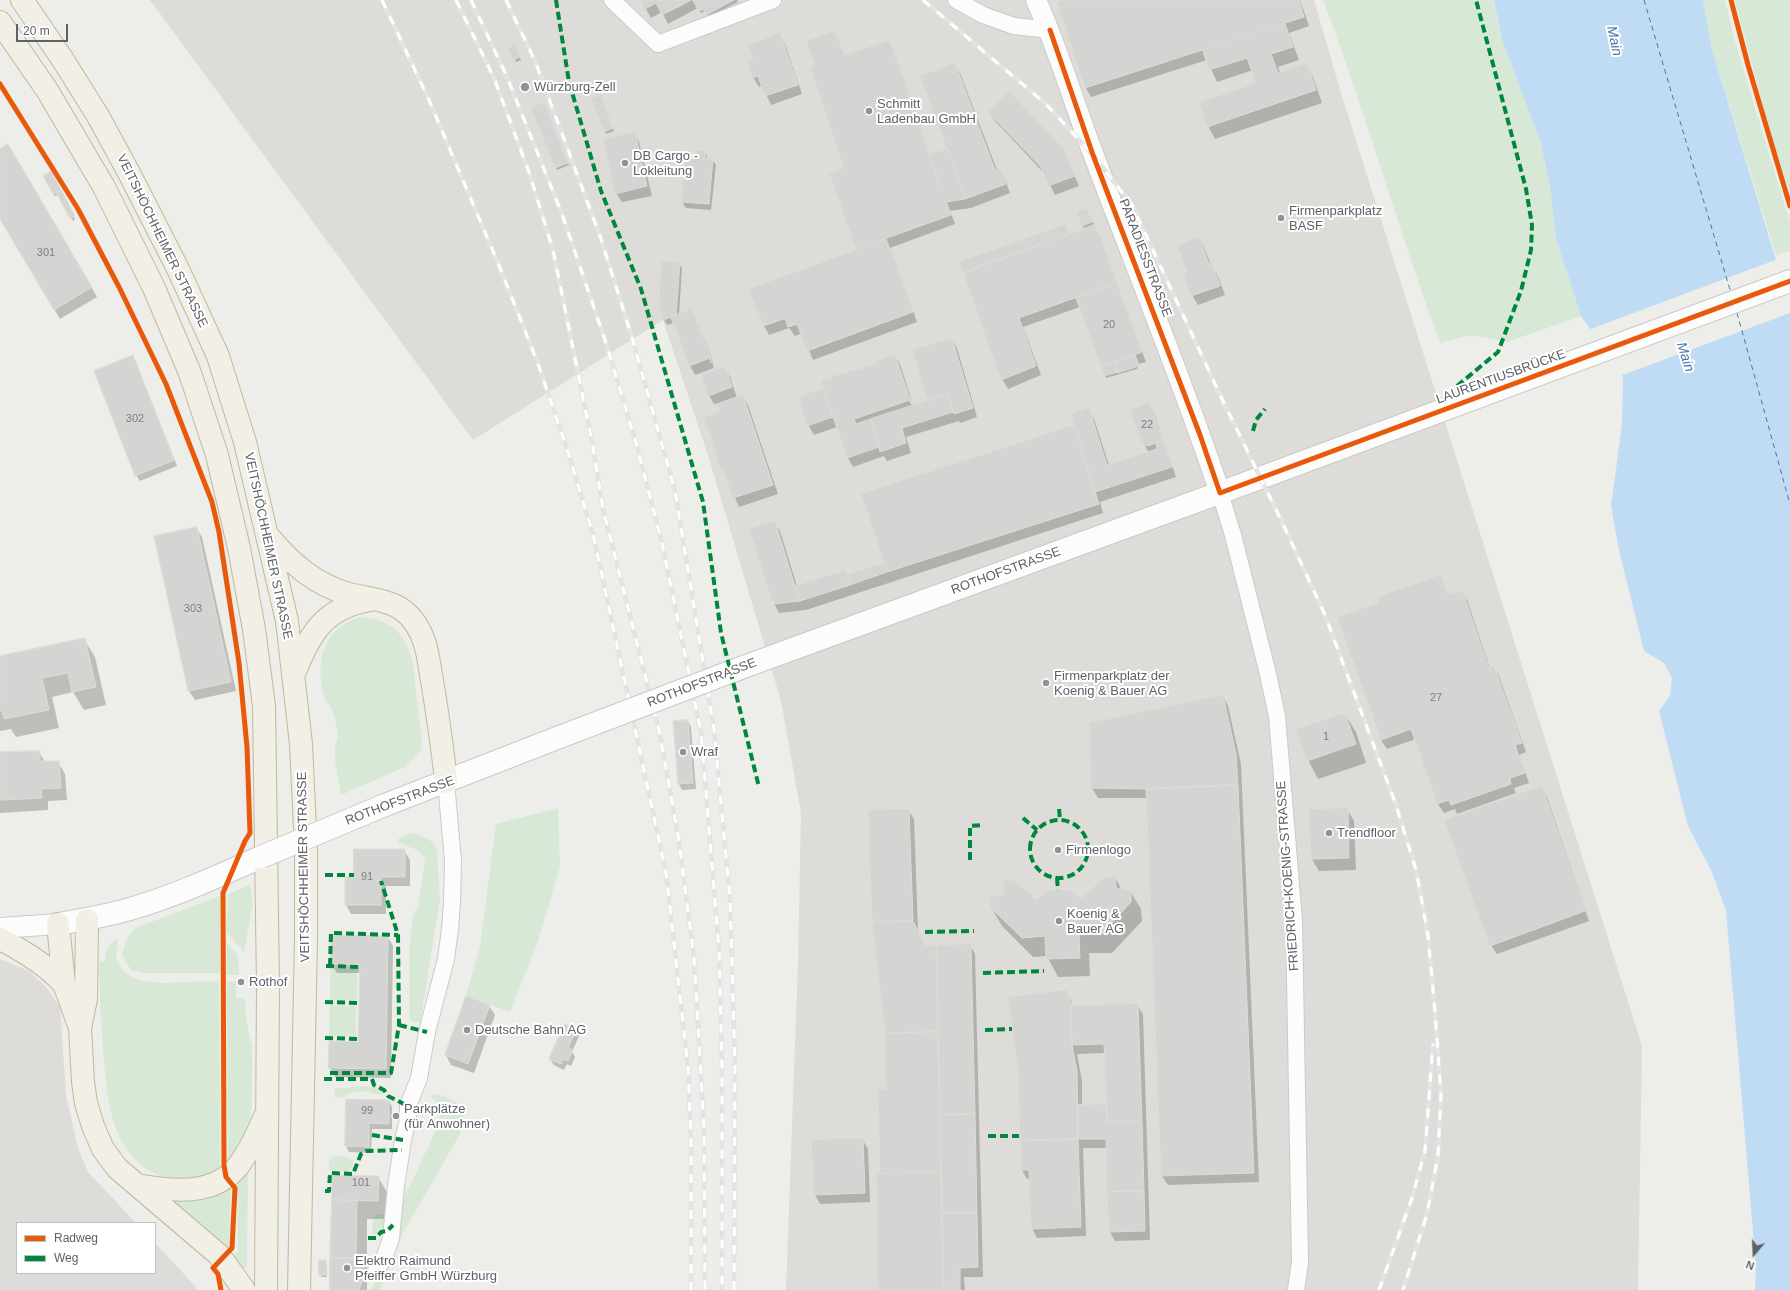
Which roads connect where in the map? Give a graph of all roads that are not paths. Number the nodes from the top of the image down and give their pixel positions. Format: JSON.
{"nodes":[{"id":1,"x":22,"y":0,"type":"edge"},
{"id":2,"x":612,"y":0,"type":"edge"},
{"id":3,"x":773,"y":0,"type":"edge"},
{"id":4,"x":956,"y":0,"type":"edge"},
{"id":5,"x":1036,"y":0,"type":"edge"},
{"id":6,"x":0,"y":22,"type":"edge"},
{"id":7,"x":1050,"y":30,"type":"junction"},
{"id":8,"x":1790,"y":281,"type":"edge"},
{"id":9,"x":1220,"y":493,"type":"junction"},
{"id":10,"x":268,"y":536,"type":"junction"},
{"id":11,"x":375,"y":599,"type":"junction"},
{"id":12,"x":293,"y":677,"type":"junction"},
{"id":13,"x":446,"y":782,"type":"junction"},
{"id":14,"x":87,"y":920,"type":"junction"},
{"id":15,"x":58,"y":924,"type":"junction"},
{"id":16,"x":0,"y":928,"type":"edge"},
{"id":17,"x":0,"y":939,"type":"edge"},
{"id":18,"x":64,"y":984,"type":"junction"},
{"id":19,"x":80,"y":1028,"type":"junction"},
{"id":20,"x":268,"y":1111,"type":"junction"},
{"id":21,"x":136,"y":1185,"type":"junction"},
{"id":22,"x":375,"y":1273,"type":"dead end"},
{"id":23,"x":244,"y":1290,"type":"edge"},
{"id":24,"x":266,"y":1290,"type":"edge"},
{"id":25,"x":299,"y":1290,"type":"edge"},
{"id":26,"x":1296,"y":1290,"type":"edge"}],
"edges":[{"from":1,"to":10,"type":"highway","name":"VEITSHÖCHHEIMER STRASSE"},
{"from":2,"to":3,"type":"street"},
{"from":4,"to":7,"type":"street"},
{"from":5,"to":7,"type":"street","name":"PARADIESSTRASSE"},
{"from":6,"to":20,"type":"highway"},
{"from":7,"to":9,"type":"street","name":"PARADIESSTRASSE"},
{"from":8,"to":9,"type":"main road","name":"LAURENTIUSBRÜCKE"},
{"from":9,"to":13,"type":"main road","name":"ROTHOFSTRASSE","bridge":true},
{"from":9,"to":26,"type":"street","name":"FRIEDRICH-KOENIG-STRASSE"},
{"from":10,"to":11,"type":"highway"},
{"from":10,"to":12,"type":"highway","name":"VEITSHÖCHHEIMER STRASSE"},
{"from":11,"to":12,"type":"highway"},
{"from":11,"to":13,"type":"highway"},
{"from":12,"to":25,"type":"highway","name":"VEITSHÖCHHEIMER STRASSE"},
{"from":13,"to":14,"type":"main road","name":"ROTHOFSTRASSE","bridge":true},
{"from":13,"to":22,"type":"street"},
{"from":14,"to":15,"type":"main road","name":"ROTHOFSTRASSE"},
{"from":14,"to":19,"type":"highway"},
{"from":15,"to":16,"type":"street"},
{"from":15,"to":18,"type":"highway"},
{"from":17,"to":18,"type":"highway"},
{"from":18,"to":19,"type":"highway"},
{"from":19,"to":21,"type":"highway"},
{"from":20,"to":21,"type":"highway"},
{"from":20,"to":24,"type":"highway"},
{"from":21,"to":23,"type":"highway"}]}
